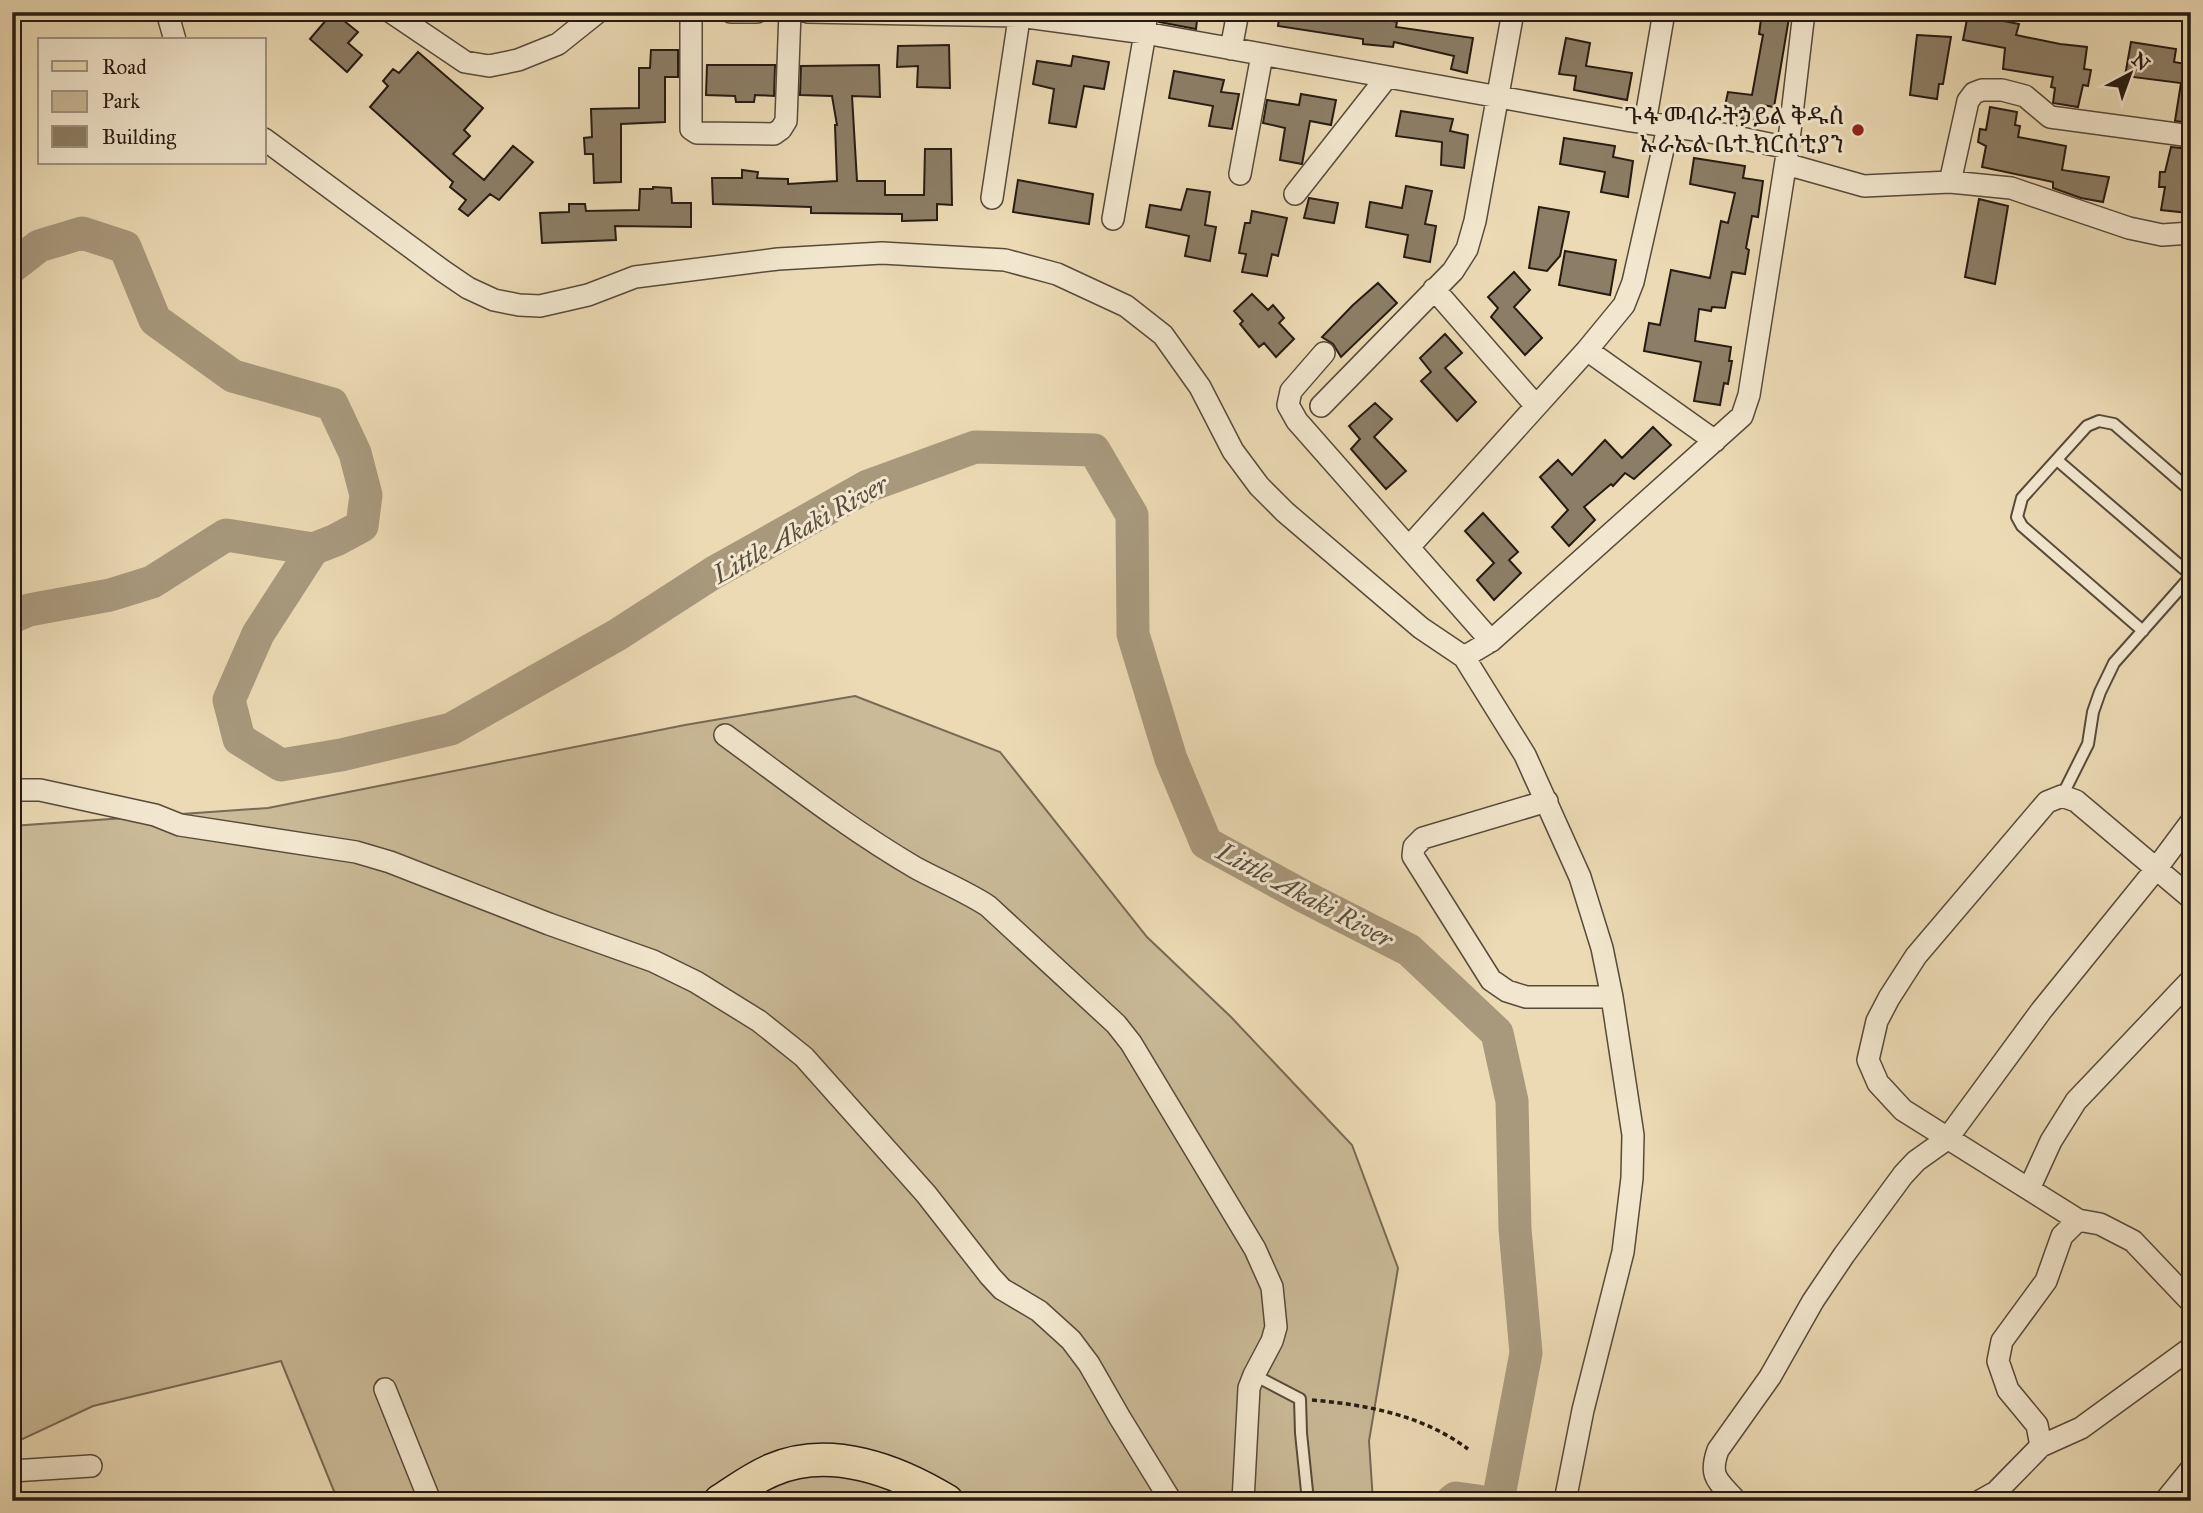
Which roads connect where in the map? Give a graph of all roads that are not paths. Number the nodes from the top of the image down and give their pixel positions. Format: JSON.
{"nodes":[{"id":1,"x":167,"y":12,"type":"edge"},
{"id":2,"x":391,"y":12,"type":"edge"},
{"id":3,"x":598,"y":12,"type":"edge"},
{"id":4,"x":691,"y":12,"type":"edge"},
{"id":5,"x":731,"y":12,"type":"edge"},
{"id":6,"x":757,"y":12,"type":"edge"},
{"id":7,"x":790,"y":12,"type":"edge"},
{"id":8,"x":808,"y":12,"type":"edge"},
{"id":9,"x":1238,"y":12,"type":"edge"},
{"id":10,"x":1664,"y":12,"type":"edge"},
{"id":11,"x":1804,"y":12,"type":"edge"},
{"id":12,"x":823,"y":13,"type":"edge"},
{"id":13,"x":1019,"y":14,"type":"edge"},
{"id":14,"x":1507,"y":14,"type":"edge"},
{"id":15,"x":1146,"y":23,"type":"edge"},
{"id":16,"x":174,"y":38,"type":"edge"},
{"id":17,"x":1231,"y":50,"type":"junction"},
{"id":18,"x":1262,"y":55,"type":"junction"},
{"id":19,"x":1387,"y":77,"type":"junction"},
{"id":20,"x":1498,"y":96,"type":"junction"},
{"id":21,"x":1645,"y":123,"type":"junction"},
{"id":22,"x":1668,"y":127,"type":"junction"},
{"id":23,"x":2191,"y":136,"type":"edge"},
{"id":24,"x":266,"y":140,"type":"edge"},
{"id":25,"x":1787,"y":156,"type":"junction"},
{"id":26,"x":1240,"y":174,"type":"dead end"},
{"id":27,"x":1950,"y":182,"type":"junction"},
{"id":28,"x":1295,"y":194,"type":"dead end"},
{"id":29,"x":992,"y":198,"type":"dead end"},
{"id":30,"x":1113,"y":219,"type":"dead end"},
{"id":31,"x":2191,"y":233,"type":"edge"},
{"id":32,"x":1434,"y":289,"type":"junction"},
{"id":33,"x":1587,"y":350,"type":"junction"},
{"id":34,"x":1324,"y":353,"type":"dead end"},
{"id":35,"x":1536,"y":406,"type":"junction"},
{"id":36,"x":1321,"y":407,"type":"dead end"},
{"id":37,"x":1715,"y":441,"type":"junction"},
{"id":38,"x":2057,"y":460,"type":"junction"},
{"id":39,"x":2191,"y":491,"type":"edge"},
{"id":40,"x":1409,"y":547,"type":"junction"},
{"id":41,"x":2191,"y":575,"type":"edge"},
{"id":42,"x":2143,"y":631,"type":"junction"},
{"id":43,"x":1491,"y":641,"type":"junction"},
{"id":44,"x":1464,"y":657,"type":"junction"},
{"id":45,"x":725,"y":735,"type":"dead end"},
{"id":46,"x":12,"y":790,"type":"edge"},
{"id":47,"x":2062,"y":796,"type":"junction"},
{"id":48,"x":1547,"y":801,"type":"junction"},
{"id":49,"x":2191,"y":822,"type":"edge"},
{"id":50,"x":2156,"y":869,"type":"junction"},
{"id":51,"x":2191,"y":898,"type":"edge"},
{"id":52,"x":2191,"y":980,"type":"edge"},
{"id":53,"x":1612,"y":997,"type":"junction"},
{"id":54,"x":1947,"y":1139,"type":"junction"},
{"id":55,"x":2029,"y":1189,"type":"junction"},
{"id":56,"x":2078,"y":1220,"type":"junction"},
{"id":57,"x":2191,"y":1302,"type":"edge"},
{"id":58,"x":2191,"y":1348,"type":"edge"},
{"id":59,"x":1254,"y":1375,"type":"junction"},
{"id":60,"x":385,"y":1389,"type":"dead end"},
{"id":61,"x":2041,"y":1446,"type":"junction"},
{"id":62,"x":91,"y":1466,"type":"dead end"},
{"id":63,"x":2191,"y":1469,"type":"edge"},
{"id":64,"x":12,"y":1471,"type":"edge"},
{"id":65,"x":1992,"y":1498,"type":"edge"},
{"id":66,"x":430,"y":1501,"type":"edge"},
{"id":67,"x":720,"y":1501,"type":"edge"},
{"id":68,"x":737,"y":1501,"type":"edge"},
{"id":69,"x":928,"y":1501,"type":"edge"},
{"id":70,"x":947,"y":1501,"type":"edge"},
{"id":71,"x":1171,"y":1501,"type":"edge"},
{"id":72,"x":1242,"y":1501,"type":"edge"},
{"id":73,"x":1308,"y":1501,"type":"edge"},
{"id":74,"x":1565,"y":1501,"type":"edge"},
{"id":75,"x":1736,"y":1501,"type":"edge"},
{"id":76,"x":2165,"y":1501,"type":"edge"}],
"edges":[{"from":1,"to":16,"type":"street"},
{"from":2,"to":3,"type":"street"},
{"from":4,"to":7,"type":"street"},
{"from":5,"to":6,"type":"street"},
{"from":8,"to":12,"type":"street"},
{"from":9,"to":17,"type":"street"},
{"from":10,"to":21,"type":"street"},
{"from":11,"to":25,"type":"street"},
{"from":12,"to":13,"type":"street"},
{"from":13,"to":15,"type":"street"},
{"from":13,"to":29,"type":"street"},
{"from":14,"to":20,"type":"street"},
{"from":15,"to":17,"type":"street"},
{"from":15,"to":30,"type":"street"},
{"from":17,"to":18,"type":"street"},
{"from":18,"to":19,"type":"street"},
{"from":18,"to":26,"type":"street"},
{"from":19,"to":20,"type":"street"},
{"from":19,"to":28,"type":"street"},
{"from":20,"to":21,"type":"street"},
{"from":20,"to":32,"type":"street"},
{"from":21,"to":22,"type":"street"},
{"from":22,"to":25,"type":"street"},
{"from":22,"to":33,"type":"street"},
{"from":23,"to":27,"type":"street"},
{"from":24,"to":44,"type":"street"},
{"from":25,"to":27,"type":"street"},
{"from":25,"to":37,"type":"street"},
{"from":27,"to":31,"type":"street"},
{"from":32,"to":35,"type":"street"},
{"from":32,"to":36,"type":"street"},
{"from":33,"to":35,"type":"street"},
{"from":33,"to":37,"type":"street"},
{"from":34,"to":40,"type":"street"},
{"from":35,"to":40,"type":"street"},
{"from":37,"to":43,"type":"street"},
{"from":38,"to":39,"type":"lane"},
{"from":38,"to":41,"type":"lane"},
{"from":38,"to":42,"type":"lane"},
{"from":40,"to":43,"type":"street"},
{"from":41,"to":42,"type":"lane"},
{"from":42,"to":47,"type":"lane"},
{"from":43,"to":44,"type":"street"},
{"from":44,"to":48,"type":"street"},
{"from":45,"to":59,"type":"street"},
{"from":46,"to":71,"type":"street"},
{"from":47,"to":50,"type":"street"},
{"from":47,"to":54,"type":"street"},
{"from":48,"to":53,"type":"street"},
{"from":48,"to":53,"type":"street"},
{"from":49,"to":50,"type":"street"},
{"from":50,"to":51,"type":"street"},
{"from":50,"to":54,"type":"street"},
{"from":52,"to":55,"type":"street"},
{"from":53,"to":74,"type":"street"},
{"from":54,"to":55,"type":"street"},
{"from":54,"to":75,"type":"street"},
{"from":55,"to":56,"type":"street"},
{"from":56,"to":57,"type":"street"},
{"from":56,"to":61,"type":"street"},
{"from":58,"to":61,"type":"street"},
{"from":59,"to":72,"type":"street"},
{"from":59,"to":73,"type":"lane"},
{"from":60,"to":66,"type":"street"},
{"from":61,"to":65,"type":"street"},
{"from":62,"to":64,"type":"street"},
{"from":63,"to":76,"type":"street"},
{"from":67,"to":70,"type":"main road"},
{"from":68,"to":69,"type":"main road"}]}
